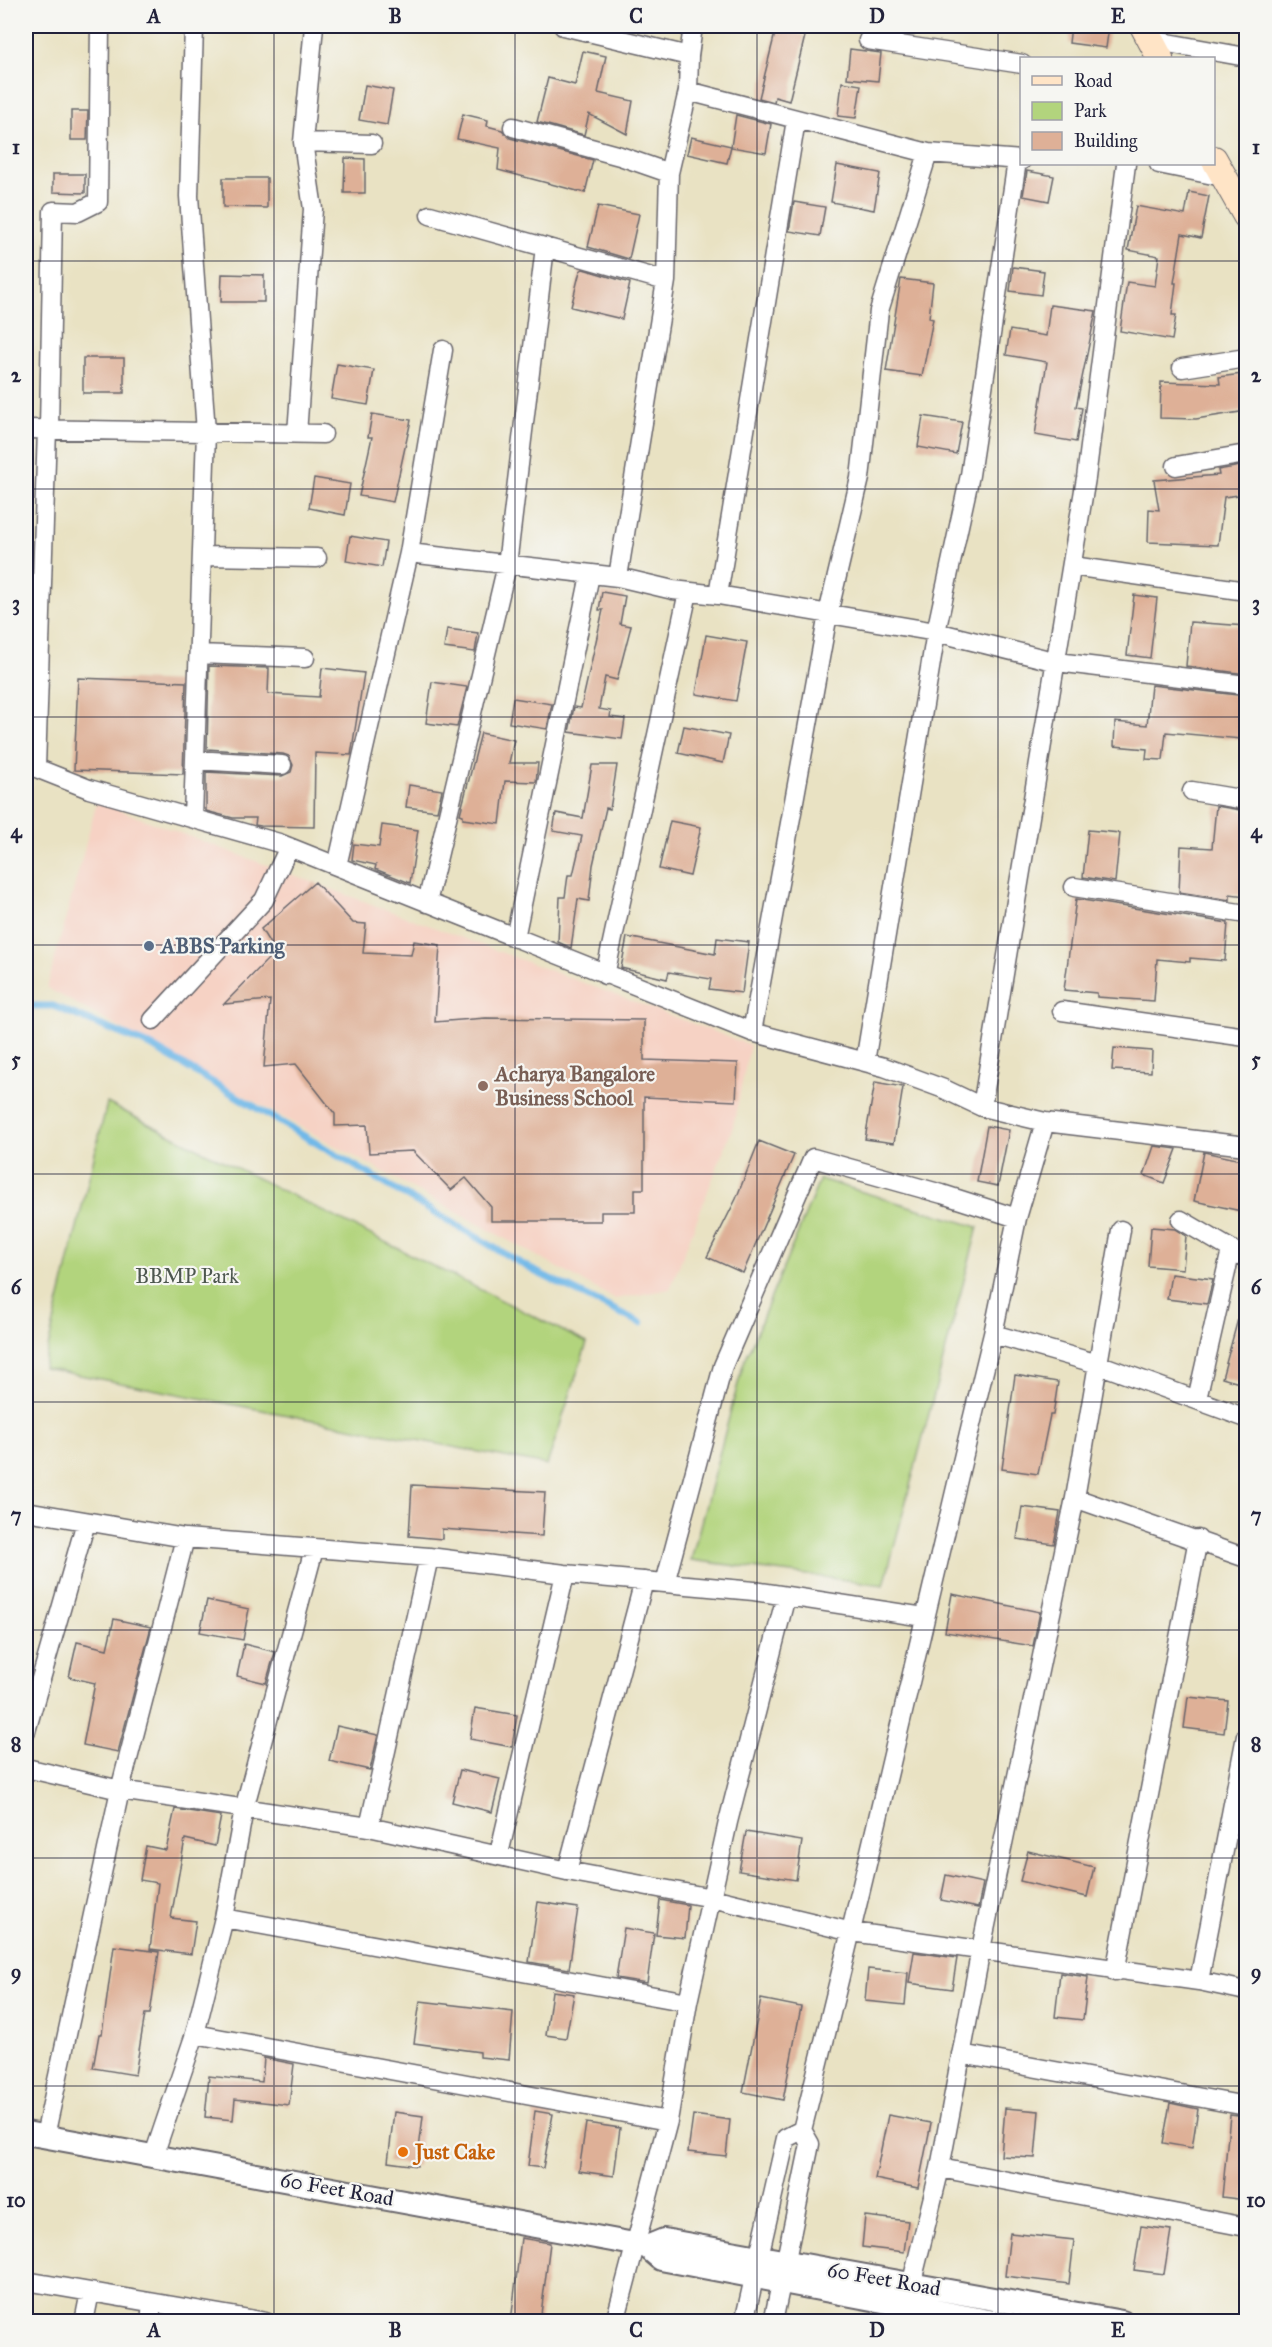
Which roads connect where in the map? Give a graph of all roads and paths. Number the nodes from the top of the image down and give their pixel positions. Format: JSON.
{"nodes":[{"id":1,"x":100,"y":26,"type":"edge"},
{"id":2,"x":194,"y":26,"type":"edge"},
{"id":3,"x":314,"y":26,"type":"edge"},
{"id":4,"x":563,"y":26,"type":"edge"},
{"id":5,"x":693,"y":26,"type":"edge"},
{"id":6,"x":593,"y":30,"type":"edge"},
{"id":7,"x":868,"y":40,"type":"dead end"},
{"id":8,"x":1151,"y":41,"type":"edge"},
{"id":9,"x":689,"y":56,"type":"junction"},
{"id":10,"x":1246,"y":57,"type":"edge"},
{"id":11,"x":1020,"y":64,"type":"edge"},
{"id":12,"x":688,"y":91,"type":"junction"},
{"id":13,"x":796,"y":120,"type":"junction"},
{"id":14,"x":513,"y":127,"type":"dead end"},
{"id":15,"x":303,"y":142,"type":"junction"},
{"id":16,"x":372,"y":144,"type":"dead end"},
{"id":17,"x":928,"y":153,"type":"junction"},
{"id":18,"x":1019,"y":161,"type":"edge"},
{"id":19,"x":1126,"y":165,"type":"edge"},
{"id":20,"x":1174,"y":165,"type":"edge"},
{"id":21,"x":1218,"y":168,"type":"edge"},
{"id":22,"x":669,"y":173,"type":"junction"},
{"id":23,"x":430,"y":215,"type":"dead end"},
{"id":24,"x":1246,"y":216,"type":"edge"},
{"id":25,"x":545,"y":247,"type":"junction"},
{"id":26,"x":666,"y":281,"type":"junction"},
{"id":27,"x":443,"y":350,"type":"dead end"},
{"id":28,"x":1246,"y":358,"type":"edge"},
{"id":29,"x":1182,"y":368,"type":"dead end"},
{"id":30,"x":26,"y":429,"type":"edge"},
{"id":31,"x":47,"y":429,"type":"junction"},
{"id":32,"x":206,"y":432,"type":"junction"},
{"id":33,"x":297,"y":434,"type":"junction"},
{"id":34,"x":323,"y":434,"type":"dead end"},
{"id":35,"x":1246,"y":454,"type":"edge"},
{"id":36,"x":1176,"y":466,"type":"dead end"},
{"id":37,"x":409,"y":553,"type":"junction"},
{"id":38,"x":202,"y":556,"type":"junction"},
{"id":39,"x":317,"y":558,"type":"dead end"},
{"id":40,"x":507,"y":565,"type":"junction"},
{"id":41,"x":1072,"y":566,"type":"junction"},
{"id":42,"x":590,"y":575,"type":"junction"},
{"id":43,"x":618,"y":577,"type":"junction"},
{"id":44,"x":1246,"y":591,"type":"edge"},
{"id":45,"x":688,"y":592,"type":"junction"},
{"id":46,"x":718,"y":595,"type":"junction"},
{"id":47,"x":828,"y":614,"type":"junction"},
{"id":48,"x":936,"y":632,"type":"junction"},
{"id":49,"x":199,"y":654,"type":"junction"},
{"id":50,"x":306,"y":658,"type":"dead end"},
{"id":51,"x":1058,"y":662,"type":"junction"},
{"id":52,"x":1246,"y":685,"type":"edge"},
{"id":53,"x":195,"y":760,"type":"junction"},
{"id":54,"x":282,"y":765,"type":"dead end"},
{"id":55,"x":31,"y":766,"type":"edge"},
{"id":56,"x":1192,"y":791,"type":"dead end"},
{"id":57,"x":1246,"y":800,"type":"edge"},
{"id":58,"x":193,"y":818,"type":"junction"},
{"id":59,"x":289,"y":847,"type":"junction"},
{"id":60,"x":337,"y":866,"type":"junction"},
{"id":61,"x":1074,"y":887,"type":"dead end"},
{"id":62,"x":427,"y":903,"type":"junction"},
{"id":63,"x":1246,"y":914,"type":"edge"},
{"id":64,"x":515,"y":938,"type":"junction"},
{"id":65,"x":605,"y":975,"type":"junction"},
{"id":66,"x":1062,"y":1011,"type":"dead end"},
{"id":67,"x":153,"y":1020,"type":"dead end"},
{"id":68,"x":752,"y":1032,"type":"junction"},
{"id":69,"x":1246,"y":1037,"type":"edge"},
{"id":70,"x":865,"y":1062,"type":"junction"},
{"id":71,"x":982,"y":1107,"type":"junction"},
{"id":72,"x":1045,"y":1122,"type":"junction"},
{"id":73,"x":1246,"y":1146,"type":"edge"},
{"id":74,"x":1017,"y":1218,"type":"junction"},
{"id":75,"x":1180,"y":1220,"type":"dead end"},
{"id":76,"x":1121,"y":1230,"type":"dead end"},
{"id":77,"x":1239,"y":1254,"type":"edge"},
{"id":78,"x":993,"y":1334,"type":"junction"},
{"id":79,"x":1098,"y":1364,"type":"junction"},
{"id":80,"x":1197,"y":1399,"type":"junction"},
{"id":81,"x":1246,"y":1418,"type":"edge"},
{"id":82,"x":1075,"y":1498,"type":"junction"},
{"id":83,"x":26,"y":1511,"type":"edge"},
{"id":84,"x":86,"y":1522,"type":"junction"},
{"id":85,"x":185,"y":1538,"type":"junction"},
{"id":86,"x":1198,"y":1539,"type":"junction"},
{"id":87,"x":314,"y":1549,"type":"junction"},
{"id":88,"x":429,"y":1557,"type":"junction"},
{"id":89,"x":1246,"y":1558,"type":"edge"},
{"id":90,"x":565,"y":1574,"type":"junction"},
{"id":91,"x":644,"y":1581,"type":"junction"},
{"id":92,"x":665,"y":1582,"type":"junction"},
{"id":93,"x":786,"y":1596,"type":"junction"},
{"id":94,"x":924,"y":1617,"type":"junction"},
{"id":95,"x":26,"y":1731,"type":"edge"},
{"id":96,"x":1246,"y":1736,"type":"edge"},
{"id":97,"x":26,"y":1768,"type":"edge"},
{"id":98,"x":120,"y":1790,"type":"junction"},
{"id":99,"x":244,"y":1809,"type":"junction"},
{"id":100,"x":369,"y":1827,"type":"junction"},
{"id":101,"x":499,"y":1854,"type":"junction"},
{"id":102,"x":567,"y":1871,"type":"junction"},
{"id":103,"x":712,"y":1898,"type":"junction"},
{"id":104,"x":224,"y":1918,"type":"junction"},
{"id":105,"x":852,"y":1932,"type":"junction"},
{"id":106,"x":981,"y":1949,"type":"junction"},
{"id":107,"x":1115,"y":1972,"type":"junction"},
{"id":108,"x":1199,"y":1982,"type":"junction"},
{"id":109,"x":1246,"y":1991,"type":"edge"},
{"id":110,"x":688,"y":2002,"type":"junction"},
{"id":111,"x":195,"y":2034,"type":"junction"},
{"id":112,"x":961,"y":2054,"type":"junction"},
{"id":113,"x":1246,"y":2106,"type":"edge"},
{"id":114,"x":668,"y":2121,"type":"junction"},
{"id":115,"x":802,"y":2130,"type":"junction"},
{"id":116,"x":35,"y":2135,"type":"edge"},
{"id":117,"x":154,"y":2155,"type":"junction"},
{"id":118,"x":940,"y":2168,"type":"junction"},
{"id":119,"x":1246,"y":2227,"type":"edge"},
{"id":120,"x":640,"y":2245,"type":"junction"},
{"id":121,"x":757,"y":2267,"type":"junction"},
{"id":122,"x":784,"y":2272,"type":"junction"},
{"id":123,"x":26,"y":2281,"type":"edge"},
{"id":124,"x":912,"y":2283,"type":"junction"},
{"id":125,"x":90,"y":2292,"type":"junction"},
{"id":126,"x":151,"y":2312,"type":"edge"},
{"id":127,"x":904,"y":2314,"type":"edge"},
{"id":128,"x":84,"y":2322,"type":"edge"},
{"id":129,"x":266,"y":2322,"type":"edge"},
{"id":130,"x":615,"y":2322,"type":"edge"},
{"id":131,"x":744,"y":2322,"type":"edge"},
{"id":132,"x":773,"y":2322,"type":"edge"},
{"id":133,"x":994,"y":2322,"type":"edge"},
{"id":134,"x":1122,"y":2322,"type":"edge"}],
"edges":[{"from":1,"to":31,"type":"street"},
{"from":2,"to":32,"type":"street"},
{"from":3,"to":15,"type":"street"},
{"from":4,"to":6,"type":"street"},
{"from":5,"to":9,"type":"street"},
{"from":6,"to":9,"type":"street"},
{"from":7,"to":11,"type":"street"},
{"from":8,"to":10,"type":"street"},
{"from":9,"to":12,"type":"street"},
{"from":12,"to":13,"type":"street"},
{"from":12,"to":22,"type":"street"},
{"from":13,"to":17,"type":"street"},
{"from":13,"to":46,"type":"street"},
{"from":14,"to":22,"type":"street"},
{"from":15,"to":16,"type":"street"},
{"from":15,"to":33,"type":"street"},
{"from":17,"to":18,"type":"street"},
{"from":17,"to":47,"type":"street"},
{"from":18,"to":48,"type":"street"},
{"from":19,"to":41,"type":"street"},
{"from":20,"to":21,"type":"street"},
{"from":21,"to":24,"type":"main road"},
{"from":22,"to":26,"type":"street"},
{"from":23,"to":25,"type":"street"},
{"from":25,"to":26,"type":"street"},
{"from":25,"to":40,"type":"street"},
{"from":26,"to":43,"type":"street"},
{"from":27,"to":37,"type":"street"},
{"from":28,"to":29,"type":"street"},
{"from":30,"to":31,"type":"street"},
{"from":31,"to":32,"type":"street"},
{"from":31,"to":55,"type":"street"},
{"from":32,"to":33,"type":"street"},
{"from":32,"to":38,"type":"street"},
{"from":33,"to":34,"type":"street"},
{"from":35,"to":36,"type":"street"},
{"from":37,"to":40,"type":"street"},
{"from":37,"to":60,"type":"street"},
{"from":38,"to":39,"type":"street"},
{"from":38,"to":49,"type":"street"},
{"from":40,"to":42,"type":"street"},
{"from":40,"to":62,"type":"street"},
{"from":41,"to":44,"type":"street"},
{"from":41,"to":51,"type":"street"},
{"from":42,"to":43,"type":"street"},
{"from":42,"to":64,"type":"street"},
{"from":43,"to":45,"type":"street"},
{"from":45,"to":46,"type":"street"},
{"from":45,"to":65,"type":"street"},
{"from":46,"to":47,"type":"street"},
{"from":47,"to":48,"type":"street"},
{"from":47,"to":68,"type":"street"},
{"from":48,"to":51,"type":"street"},
{"from":48,"to":70,"type":"street"},
{"from":49,"to":50,"type":"street"},
{"from":49,"to":53,"type":"street"},
{"from":51,"to":52,"type":"street"},
{"from":51,"to":71,"type":"street"},
{"from":53,"to":54,"type":"street"},
{"from":53,"to":58,"type":"street"},
{"from":55,"to":58,"type":"street"},
{"from":56,"to":57,"type":"street"},
{"from":58,"to":59,"type":"street"},
{"from":59,"to":60,"type":"street"},
{"from":59,"to":67,"type":"street"},
{"from":60,"to":62,"type":"street"},
{"from":61,"to":63,"type":"street"},
{"from":62,"to":64,"type":"street"},
{"from":64,"to":65,"type":"street"},
{"from":65,"to":68,"type":"street"},
{"from":66,"to":69,"type":"street"},
{"from":68,"to":70,"type":"street"},
{"from":70,"to":71,"type":"street"},
{"from":71,"to":72,"type":"street"},
{"from":72,"to":73,"type":"street"},
{"from":72,"to":74,"type":"street"},
{"from":74,"to":78,"type":"street"},
{"from":74,"to":92,"type":"street"},
{"from":75,"to":77,"type":"street"},
{"from":76,"to":79,"type":"street"},
{"from":77,"to":80,"type":"street"},
{"from":78,"to":79,"type":"street"},
{"from":78,"to":94,"type":"street"},
{"from":79,"to":80,"type":"street"},
{"from":79,"to":82,"type":"street"},
{"from":80,"to":81,"type":"street"},
{"from":82,"to":86,"type":"street"},
{"from":82,"to":106,"type":"street"},
{"from":83,"to":84,"type":"street"},
{"from":84,"to":85,"type":"street"},
{"from":84,"to":95,"type":"street"},
{"from":85,"to":87,"type":"street"},
{"from":85,"to":98,"type":"street"},
{"from":86,"to":89,"type":"street"},
{"from":86,"to":107,"type":"street"},
{"from":87,"to":88,"type":"street"},
{"from":87,"to":99,"type":"street"},
{"from":88,"to":90,"type":"street"},
{"from":88,"to":100,"type":"street"},
{"from":90,"to":91,"type":"street"},
{"from":90,"to":101,"type":"street"},
{"from":91,"to":92,"type":"street"},
{"from":91,"to":102,"type":"street"},
{"from":92,"to":93,"type":"street"},
{"from":93,"to":94,"type":"street"},
{"from":93,"to":103,"type":"street"},
{"from":94,"to":105,"type":"street"},
{"from":96,"to":108,"type":"street"},
{"from":97,"to":98,"type":"street"},
{"from":98,"to":99,"type":"street"},
{"from":98,"to":116,"type":"street"},
{"from":99,"to":100,"type":"street"},
{"from":99,"to":104,"type":"street"},
{"from":100,"to":101,"type":"street"},
{"from":101,"to":102,"type":"street"},
{"from":102,"to":103,"type":"street"},
{"from":103,"to":105,"type":"street"},
{"from":103,"to":110,"type":"street"},
{"from":104,"to":110,"type":"street"},
{"from":104,"to":111,"type":"street"},
{"from":105,"to":106,"type":"street"},
{"from":105,"to":115,"type":"street"},
{"from":106,"to":107,"type":"street"},
{"from":106,"to":112,"type":"street"},
{"from":107,"to":108,"type":"street"},
{"from":108,"to":109,"type":"street"},
{"from":110,"to":114,"type":"street"},
{"from":111,"to":114,"type":"street"},
{"from":111,"to":117,"type":"street"},
{"from":112,"to":113,"type":"street"},
{"from":112,"to":118,"type":"street"},
{"from":114,"to":120,"type":"street"},
{"from":115,"to":121,"type":"street"},
{"from":115,"to":122,"type":"street"},
{"from":116,"to":117,"type":"street","name":"60 Feet Road"},
{"from":117,"to":120,"type":"street","name":"60 Feet Road"},
{"from":118,"to":119,"type":"street"},
{"from":118,"to":124,"type":"street"},
{"from":120,"to":121,"type":"street","name":"60 Feet Road"},
{"from":120,"to":130,"type":"street"},
{"from":121,"to":122,"type":"street","name":"60 Feet Road"},
{"from":121,"to":131,"type":"street"},
{"from":122,"to":124,"type":"street","name":"60 Feet Road"},
{"from":122,"to":127,"type":"street","name":"60 Feet Road"},
{"from":122,"to":132,"type":"street"},
{"from":123,"to":125,"type":"street"},
{"from":124,"to":127,"type":"street"},
{"from":124,"to":134,"type":"street","name":"60 Feet Road"},
{"from":125,"to":126,"type":"street"},
{"from":125,"to":128,"type":"street"},
{"from":126,"to":129,"type":"street"},
{"from":127,"to":133,"type":"street","name":"60 Feet Road"}]}
